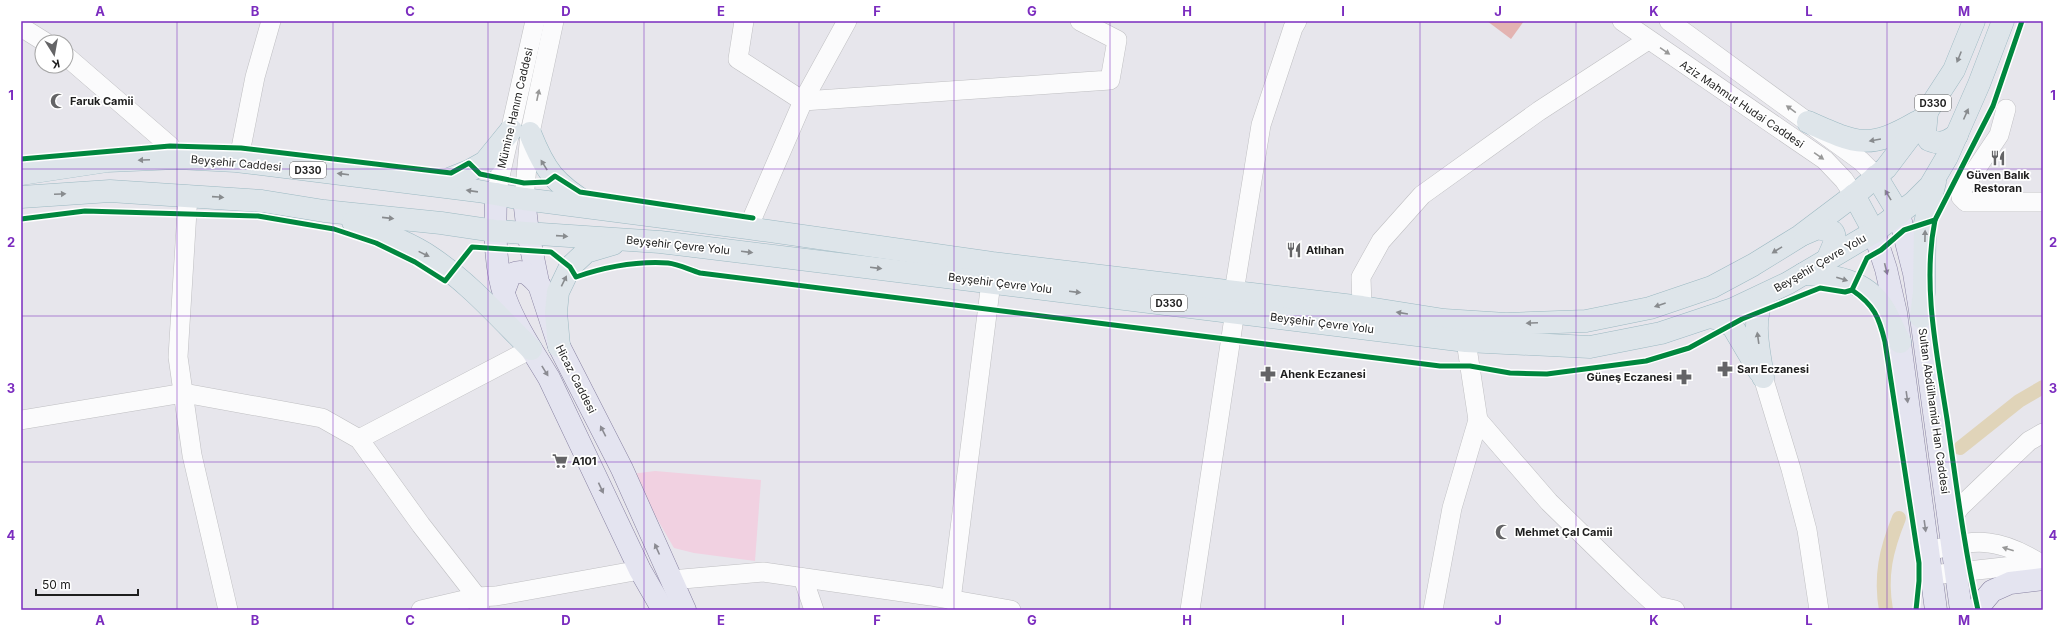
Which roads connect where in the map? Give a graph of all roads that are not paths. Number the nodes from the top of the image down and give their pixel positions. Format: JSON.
{"nodes":[{"id":1,"x":271,"y":21,"type":"edge"},
{"id":2,"x":535,"y":21,"type":"edge"},
{"id":3,"x":554,"y":21,"type":"edge"},
{"id":4,"x":744,"y":21,"type":"edge"},
{"id":5,"x":847,"y":21,"type":"edge"},
{"id":6,"x":1080,"y":21,"type":"edge"},
{"id":7,"x":1297,"y":21,"type":"edge"},
{"id":8,"x":1622,"y":21,"type":"edge"},
{"id":9,"x":1974,"y":21,"type":"edge"},
{"id":10,"x":2003,"y":21,"type":"edge"},
{"id":11,"x":1676,"y":23,"type":"edge"},
{"id":12,"x":21,"y":27,"type":"edge"},
{"id":13,"x":34,"y":35,"type":"edge"},
{"id":14,"x":1648,"y":40,"type":"junction"},
{"id":15,"x":74,"y":63,"type":"edge"},
{"id":16,"x":803,"y":101,"type":"junction"},
{"id":17,"x":2006,"y":109,"type":"dead end"},
{"id":18,"x":1925,"y":115,"type":"junction"},
{"id":19,"x":1808,"y":122,"type":"junction"},
{"id":20,"x":520,"y":132,"type":"junction"},
{"id":21,"x":1957,"y":135,"type":"junction"},
{"id":22,"x":177,"y":158,"type":"junction"},
{"id":23,"x":236,"y":161,"type":"junction"},
{"id":24,"x":21,"y":174,"type":"edge"},
{"id":25,"x":1876,"y":176,"type":"junction"},
{"id":26,"x":1936,"y":177,"type":"junction"},
{"id":27,"x":432,"y":185,"type":"junction"},
{"id":28,"x":496,"y":194,"type":"junction"},
{"id":29,"x":188,"y":195,"type":"junction"},
{"id":30,"x":1854,"y":195,"type":"junction"},
{"id":31,"x":21,"y":197,"type":"edge"},
{"id":32,"x":524,"y":199,"type":"junction"},
{"id":33,"x":2043,"y":202,"type":"edge"},
{"id":34,"x":594,"y":208,"type":"junction"},
{"id":35,"x":324,"y":211,"type":"junction"},
{"id":36,"x":1899,"y":214,"type":"junction"},
{"id":37,"x":748,"y":228,"type":"junction"},
{"id":38,"x":495,"y":231,"type":"junction"},
{"id":39,"x":1874,"y":232,"type":"junction"},
{"id":40,"x":528,"y":233,"type":"junction"},
{"id":41,"x":1800,"y":236,"type":"junction"},
{"id":42,"x":627,"y":240,"type":"junction"},
{"id":43,"x":1827,"y":260,"type":"junction"},
{"id":44,"x":1803,"y":274,"type":"junction"},
{"id":45,"x":991,"y":282,"type":"junction"},
{"id":46,"x":540,"y":286,"type":"junction"},
{"id":47,"x":504,"y":291,"type":"junction"},
{"id":48,"x":1764,"y":295,"type":"junction"},
{"id":49,"x":1235,"y":302,"type":"junction"},
{"id":50,"x":1362,"y":307,"type":"junction"},
{"id":51,"x":1710,"y":317,"type":"junction"},
{"id":52,"x":1922,"y":317,"type":"junction"},
{"id":53,"x":1466,"y":341,"type":"junction"},
{"id":54,"x":1900,"y":342,"type":"junction"},
{"id":55,"x":559,"y":346,"type":"junction"},
{"id":56,"x":531,"y":349,"type":"junction"},
{"id":57,"x":1763,"y":377,"type":"junction"},
{"id":58,"x":184,"y":393,"type":"junction"},
{"id":59,"x":21,"y":420,"type":"edge"},
{"id":60,"x":1478,"y":420,"type":"junction"},
{"id":61,"x":2043,"y":433,"type":"edge"},
{"id":62,"x":359,"y":439,"type":"junction"},
{"id":63,"x":1950,"y":521,"type":"junction"},
{"id":64,"x":1953,"y":546,"type":"junction"},
{"id":65,"x":1928,"y":550,"type":"junction"},
{"id":66,"x":2043,"y":565,"type":"edge"},
{"id":67,"x":640,"y":570,"type":"junction"},
{"id":68,"x":1956,"y":572,"type":"junction"},
{"id":69,"x":2043,"y":572,"type":"edge"},
{"id":70,"x":1932,"y":575,"type":"junction"},
{"id":71,"x":803,"y":578,"type":"junction"},
{"id":72,"x":2043,"y":578,"type":"edge"},
{"id":73,"x":671,"y":580,"type":"junction"},
{"id":74,"x":951,"y":600,"type":"junction"},
{"id":75,"x":479,"y":604,"type":"edge"},
{"id":76,"x":228,"y":610,"type":"edge"},
{"id":77,"x":421,"y":610,"type":"edge"},
{"id":78,"x":663,"y":610,"type":"edge"},
{"id":79,"x":685,"y":610,"type":"edge"},
{"id":80,"x":814,"y":610,"type":"edge"},
{"id":81,"x":1011,"y":610,"type":"edge"},
{"id":82,"x":1190,"y":610,"type":"edge"},
{"id":83,"x":1433,"y":610,"type":"edge"},
{"id":84,"x":1675,"y":610,"type":"edge"},
{"id":85,"x":1819,"y":610,"type":"edge"},
{"id":86,"x":1936,"y":610,"type":"edge"},
{"id":87,"x":1961,"y":610,"type":"edge"},
{"id":88,"x":1976,"y":610,"type":"edge"}],
"edges":[{"from":1,"to":23,"type":"street"},
{"from":2,"to":20,"type":"street","name":"Mümine Hanım Caddesi"},
{"from":20,"to":3,"type":"street","name":"Mümine Hanım Caddesi","one_way":true},
{"from":4,"to":16,"type":"street"},
{"from":5,"to":16,"type":"street"},
{"from":6,"to":16,"type":"street"},
{"from":7,"to":49,"type":"street"},
{"from":8,"to":14,"type":"street","name":"Aziz Mahmut Hudai Caddesi"},
{"from":9,"to":18,"type":"highway","name":"Beyşehir Çevre Yolu","number":"D330","one_way":true},
{"from":21,"to":10,"type":"highway","name":"Beyşehir Çevre Yolu","number":"D330","one_way":true},
{"from":19,"to":11,"type":"street","name":"Aziz Mahmut Hudai Caddesi","one_way":true},
{"from":12,"to":13,"type":"street"},
{"from":14,"to":30,"type":"street","name":"Aziz Mahmut Hudai Caddesi","one_way":true},
{"from":14,"to":50,"type":"street"},
{"from":15,"to":22,"type":"street"},
{"from":16,"to":37,"type":"street"},
{"from":17,"to":33,"type":"street"},
{"from":18,"to":19,"type":"highway","one_way":true},
{"from":18,"to":21,"type":"highway"},
{"from":18,"to":25,"type":"highway","name":"Beyşehir Çevre Yolu","number":"D330"},
{"from":19,"to":25,"type":"street","name":"Aziz Mahmut Hudai Caddesi"},
{"from":20,"to":27,"type":"highway"},
{"from":20,"to":28,"type":"street","name":"Mümine Hanım Caddesi"},
{"from":20,"to":32,"type":"street","name":"Hicaz Caddesi"},
{"from":34,"to":20,"type":"highway","one_way":true},
{"from":21,"to":26,"type":"highway","name":"Beyşehir Çevre Yolu","number":"D330"},
{"from":22,"to":23,"type":"highway","name":"Beyşehir Caddesi","number":"D330"},
{"from":22,"to":24,"type":"highway","name":"Beyşehir Caddesi","number":"D330","one_way":true},
{"from":27,"to":23,"type":"highway","name":"Beyşehir Caddesi","number":"D330","one_way":true},
{"from":25,"to":30,"type":"highway","name":"Beyşehir Çevre Yolu","number":"D330"},
{"from":36,"to":25,"type":"highway","one_way":true},
{"from":26,"to":36,"type":"highway","name":"Beyşehir Çevre Yolu","number":"D330"},
{"from":52,"to":26,"type":"highway","one_way":true},
{"from":28,"to":27,"type":"highway","name":"Beyşehir Caddesi","number":"D330","one_way":true},
{"from":28,"to":32,"type":"highway","name":"Beyşehir Caddesi","number":"D330"},
{"from":28,"to":38,"type":"main road"},
{"from":31,"to":29,"type":"highway","number":"D330","one_way":true},
{"from":29,"to":35,"type":"highway","number":"D330","one_way":true},
{"from":29,"to":58,"type":"street"},
{"from":30,"to":39,"type":"highway"},
{"from":30,"to":41,"type":"highway","name":"Beyşehir Çevre Yolu","number":"D330"},
{"from":32,"to":34,"type":"highway","name":"Beyşehir Caddesi","number":"D330"},
{"from":32,"to":40,"type":"main road","name":"Hicaz Caddesi"},
{"from":34,"to":37,"type":"highway","name":"Beyşehir Çevre Yolu","number":"D330"},
{"from":35,"to":38,"type":"highway","number":"D330","one_way":true},
{"from":35,"to":56,"type":"highway","one_way":true},
{"from":36,"to":39,"type":"highway","name":"Beyşehir Çevre Yolu","number":"D330"},
{"from":36,"to":52,"type":"main road","name":"Sultan Abdülhamid Han Caddesi"},
{"from":37,"to":49,"type":"highway","name":"Beyşehir Çevre Yolu","number":"D330"},
{"from":38,"to":40,"type":"highway","name":"Beyşehir Çevre Yolu","number":"D330"},
{"from":38,"to":47,"type":"main road"},
{"from":39,"to":43,"type":"highway","name":"Beyşehir Çevre Yolu","number":"D330"},
{"from":39,"to":54,"type":"main road","one_way":true},
{"from":40,"to":42,"type":"highway","name":"Beyşehir Çevre Yolu","number":"D330","one_way":true},
{"from":40,"to":46,"type":"main road","name":"Hicaz Caddesi"},
{"from":41,"to":43,"type":"highway"},
{"from":41,"to":50,"type":"highway","name":"Beyşehir Çevre Yolu","number":"D330","one_way":true},
{"from":42,"to":45,"type":"highway","name":"Beyşehir Çevre Yolu","number":"D330","one_way":true},
{"from":55,"to":42,"type":"highway","one_way":true},
{"from":43,"to":44,"type":"highway","name":"Beyşehir Çevre Yolu","number":"D330"},
{"from":44,"to":48,"type":"highway","name":"Beyşehir Çevre Yolu","number":"D330"},
{"from":44,"to":54,"type":"highway","one_way":true},
{"from":45,"to":49,"type":"highway","name":"Beyşehir Çevre Yolu","number":"D330","one_way":true},
{"from":45,"to":74,"type":"street"},
{"from":46,"to":47,"type":"main road"},
{"from":46,"to":55,"type":"main road","name":"Hicaz Caddesi"},
{"from":47,"to":56,"type":"main road"},
{"from":48,"to":51,"type":"highway","name":"Beyşehir Çevre Yolu","number":"D330"},
{"from":57,"to":48,"type":"highway","one_way":true},
{"from":49,"to":50,"type":"highway","name":"Beyşehir Çevre Yolu","number":"D330"},
{"from":49,"to":53,"type":"highway","name":"Beyşehir Çevre Yolu","number":"D330"},
{"from":49,"to":82,"type":"street"},
{"from":51,"to":53,"type":"highway","name":"Beyşehir Çevre Yolu","number":"D330"},
{"from":51,"to":57,"type":"highway"},
{"from":52,"to":63,"type":"main road","name":"Sultan Abdülhamid Han Caddesi"},
{"from":53,"to":60,"type":"street"},
{"from":54,"to":65,"type":"main road","one_way":true},
{"from":73,"to":55,"type":"main road","name":"Hicaz Caddesi","one_way":true},
{"from":56,"to":62,"type":"street"},
{"from":56,"to":67,"type":"main road","one_way":true},
{"from":57,"to":85,"type":"street"},
{"from":58,"to":59,"type":"street"},
{"from":58,"to":62,"type":"street"},
{"from":58,"to":76,"type":"street"},
{"from":60,"to":83,"type":"street"},
{"from":60,"to":84,"type":"street"},
{"from":61,"to":63,"type":"street"},
{"from":62,"to":75,"type":"street"},
{"from":63,"to":64,"type":"main road","name":"Sultan Abdülhamid Han Caddesi"},
{"from":64,"to":65,"type":"street"},
{"from":66,"to":64,"type":"street","one_way":true},
{"from":64,"to":68,"type":"main road","name":"Sultan Abdülhamid Han Caddesi"},
{"from":65,"to":70,"type":"main road"},
{"from":67,"to":75,"type":"street"},
{"from":67,"to":78,"type":"main road"},
{"from":68,"to":69,"type":"street"},
{"from":68,"to":70,"type":"street"},
{"from":68,"to":87,"type":"main road","name":"Sultan Abdülhamid Han Caddesi"},
{"from":70,"to":86,"type":"main road"},
{"from":71,"to":73,"type":"street"},
{"from":71,"to":74,"type":"street"},
{"from":71,"to":80,"type":"street"},
{"from":72,"to":88,"type":"main road"},
{"from":73,"to":79,"type":"main road","name":"Hicaz Caddesi"},
{"from":74,"to":81,"type":"street"},
{"from":75,"to":77,"type":"street"}]}
